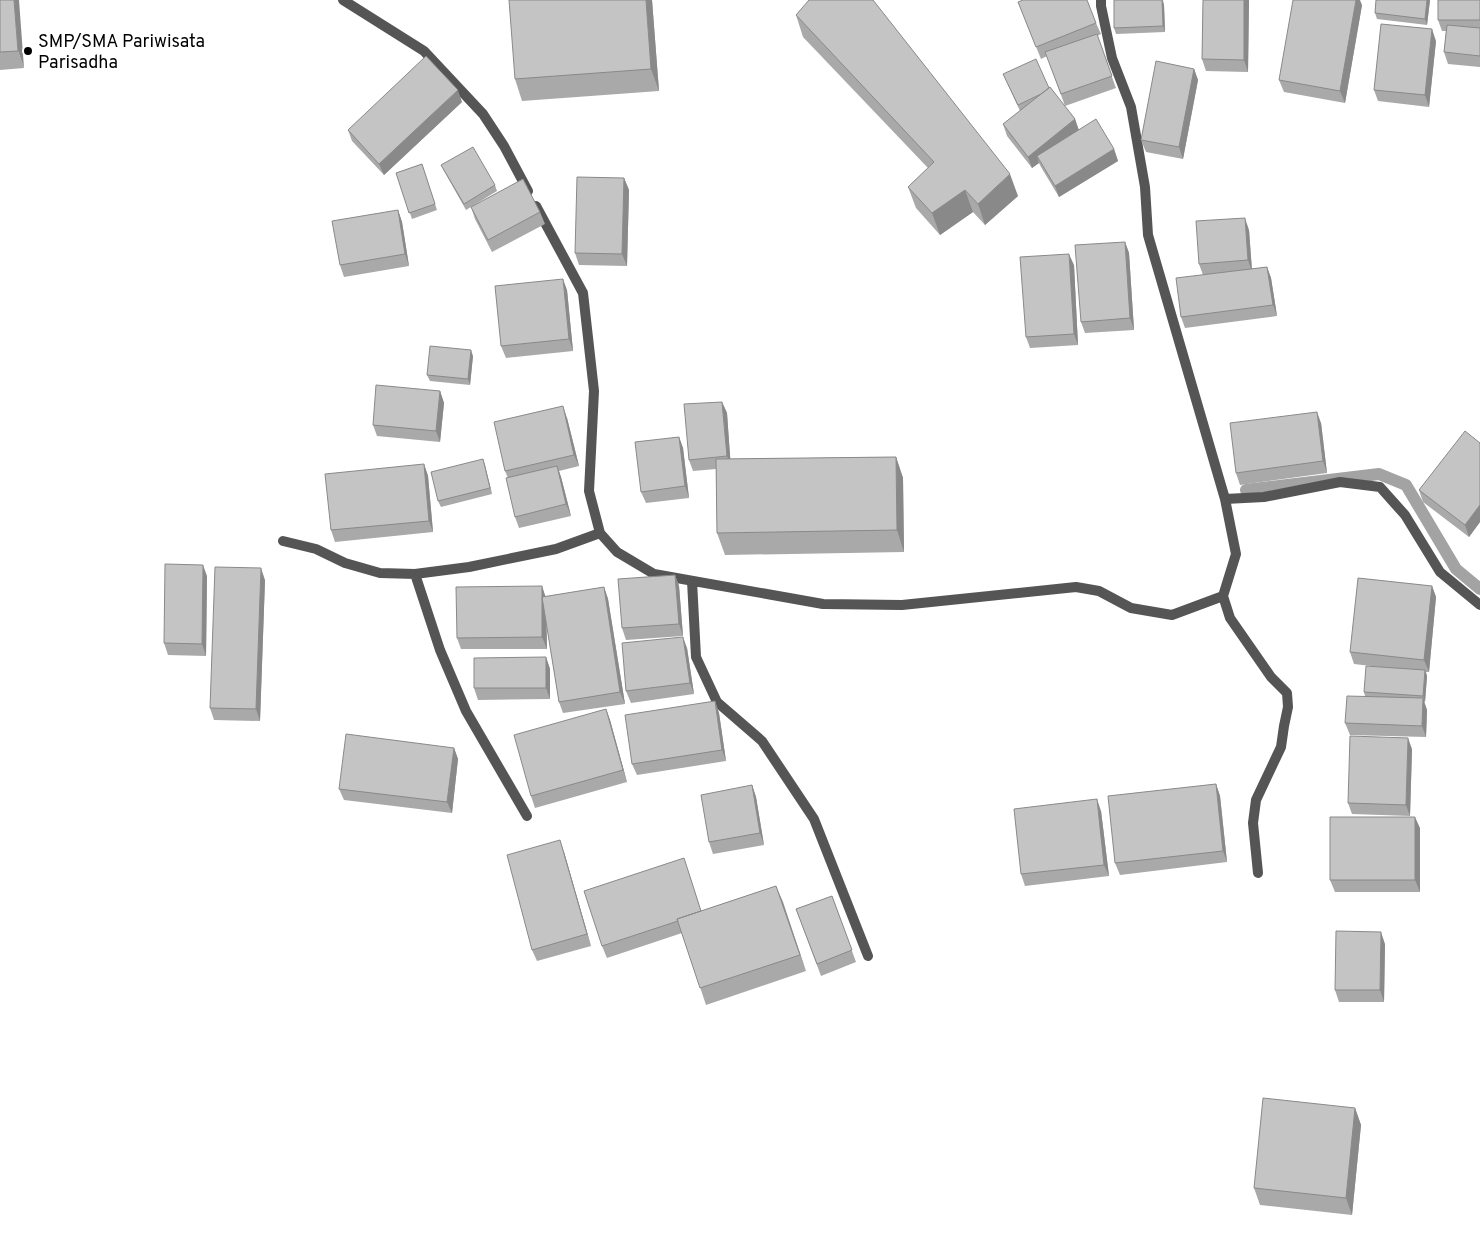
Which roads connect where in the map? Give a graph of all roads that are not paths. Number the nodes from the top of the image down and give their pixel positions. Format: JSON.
{"nodes":[{"id":1,"x":343,"y":0,"type":"edge"},
{"id":2,"x":1101,"y":0,"type":"edge"},
{"id":3,"x":1225,"y":499,"type":"junction"},
{"id":4,"x":600,"y":533,"type":"junction"},
{"id":5,"x":283,"y":541,"type":"dead end"},
{"id":6,"x":415,"y":574,"type":"junction"},
{"id":7,"x":692,"y":581,"type":"junction"},
{"id":8,"x":1222,"y":596,"type":"junction"},
{"id":9,"x":1480,"y":606,"type":"edge"},
{"id":10,"x":527,"y":816,"type":"dead end"},
{"id":11,"x":1258,"y":873,"type":"dead end"},
{"id":12,"x":868,"y":956,"type":"dead end"}],
"edges":[{"from":1,"to":4,"type":"street"},
{"from":2,"to":3,"type":"street"},
{"from":3,"to":8,"type":"street"},
{"from":3,"to":9,"type":"street"},
{"from":4,"to":6,"type":"street"},
{"from":4,"to":7,"type":"street"},
{"from":5,"to":6,"type":"street"},
{"from":6,"to":10,"type":"street"},
{"from":7,"to":8,"type":"street"},
{"from":7,"to":12,"type":"street"},
{"from":8,"to":11,"type":"street"}]}
